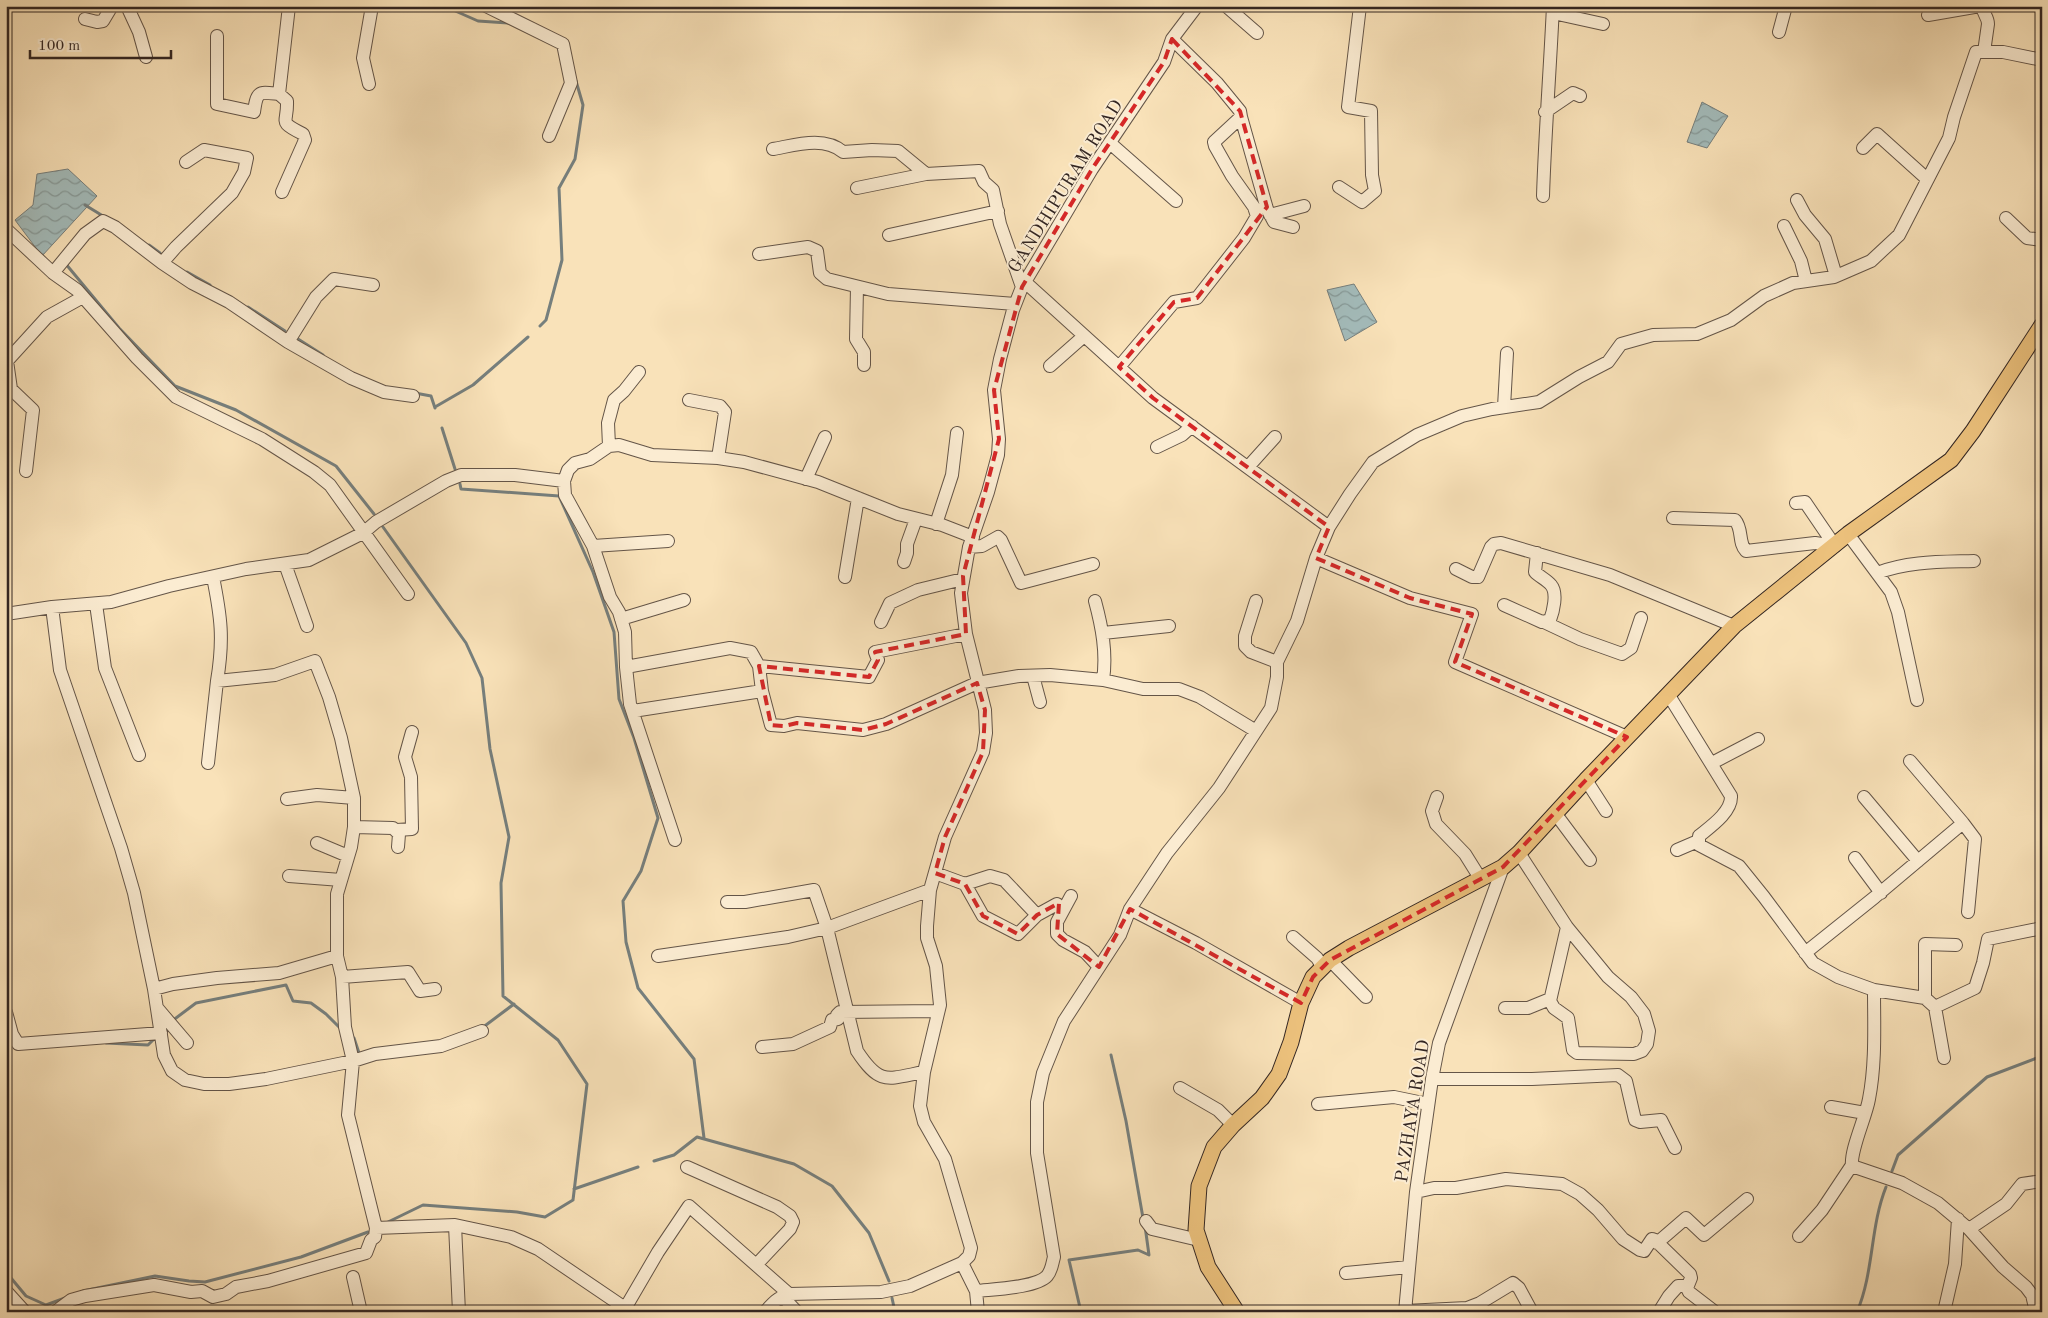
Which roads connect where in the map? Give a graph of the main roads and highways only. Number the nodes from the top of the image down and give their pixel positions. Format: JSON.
{"nodes":[{"id":1,"x":2042,"y":325,"type":"edge"},
{"id":2,"x":1237,"y":1312,"type":"edge"}],
"edges":[{"from":1,"to":2,"type":"main road"}]}
